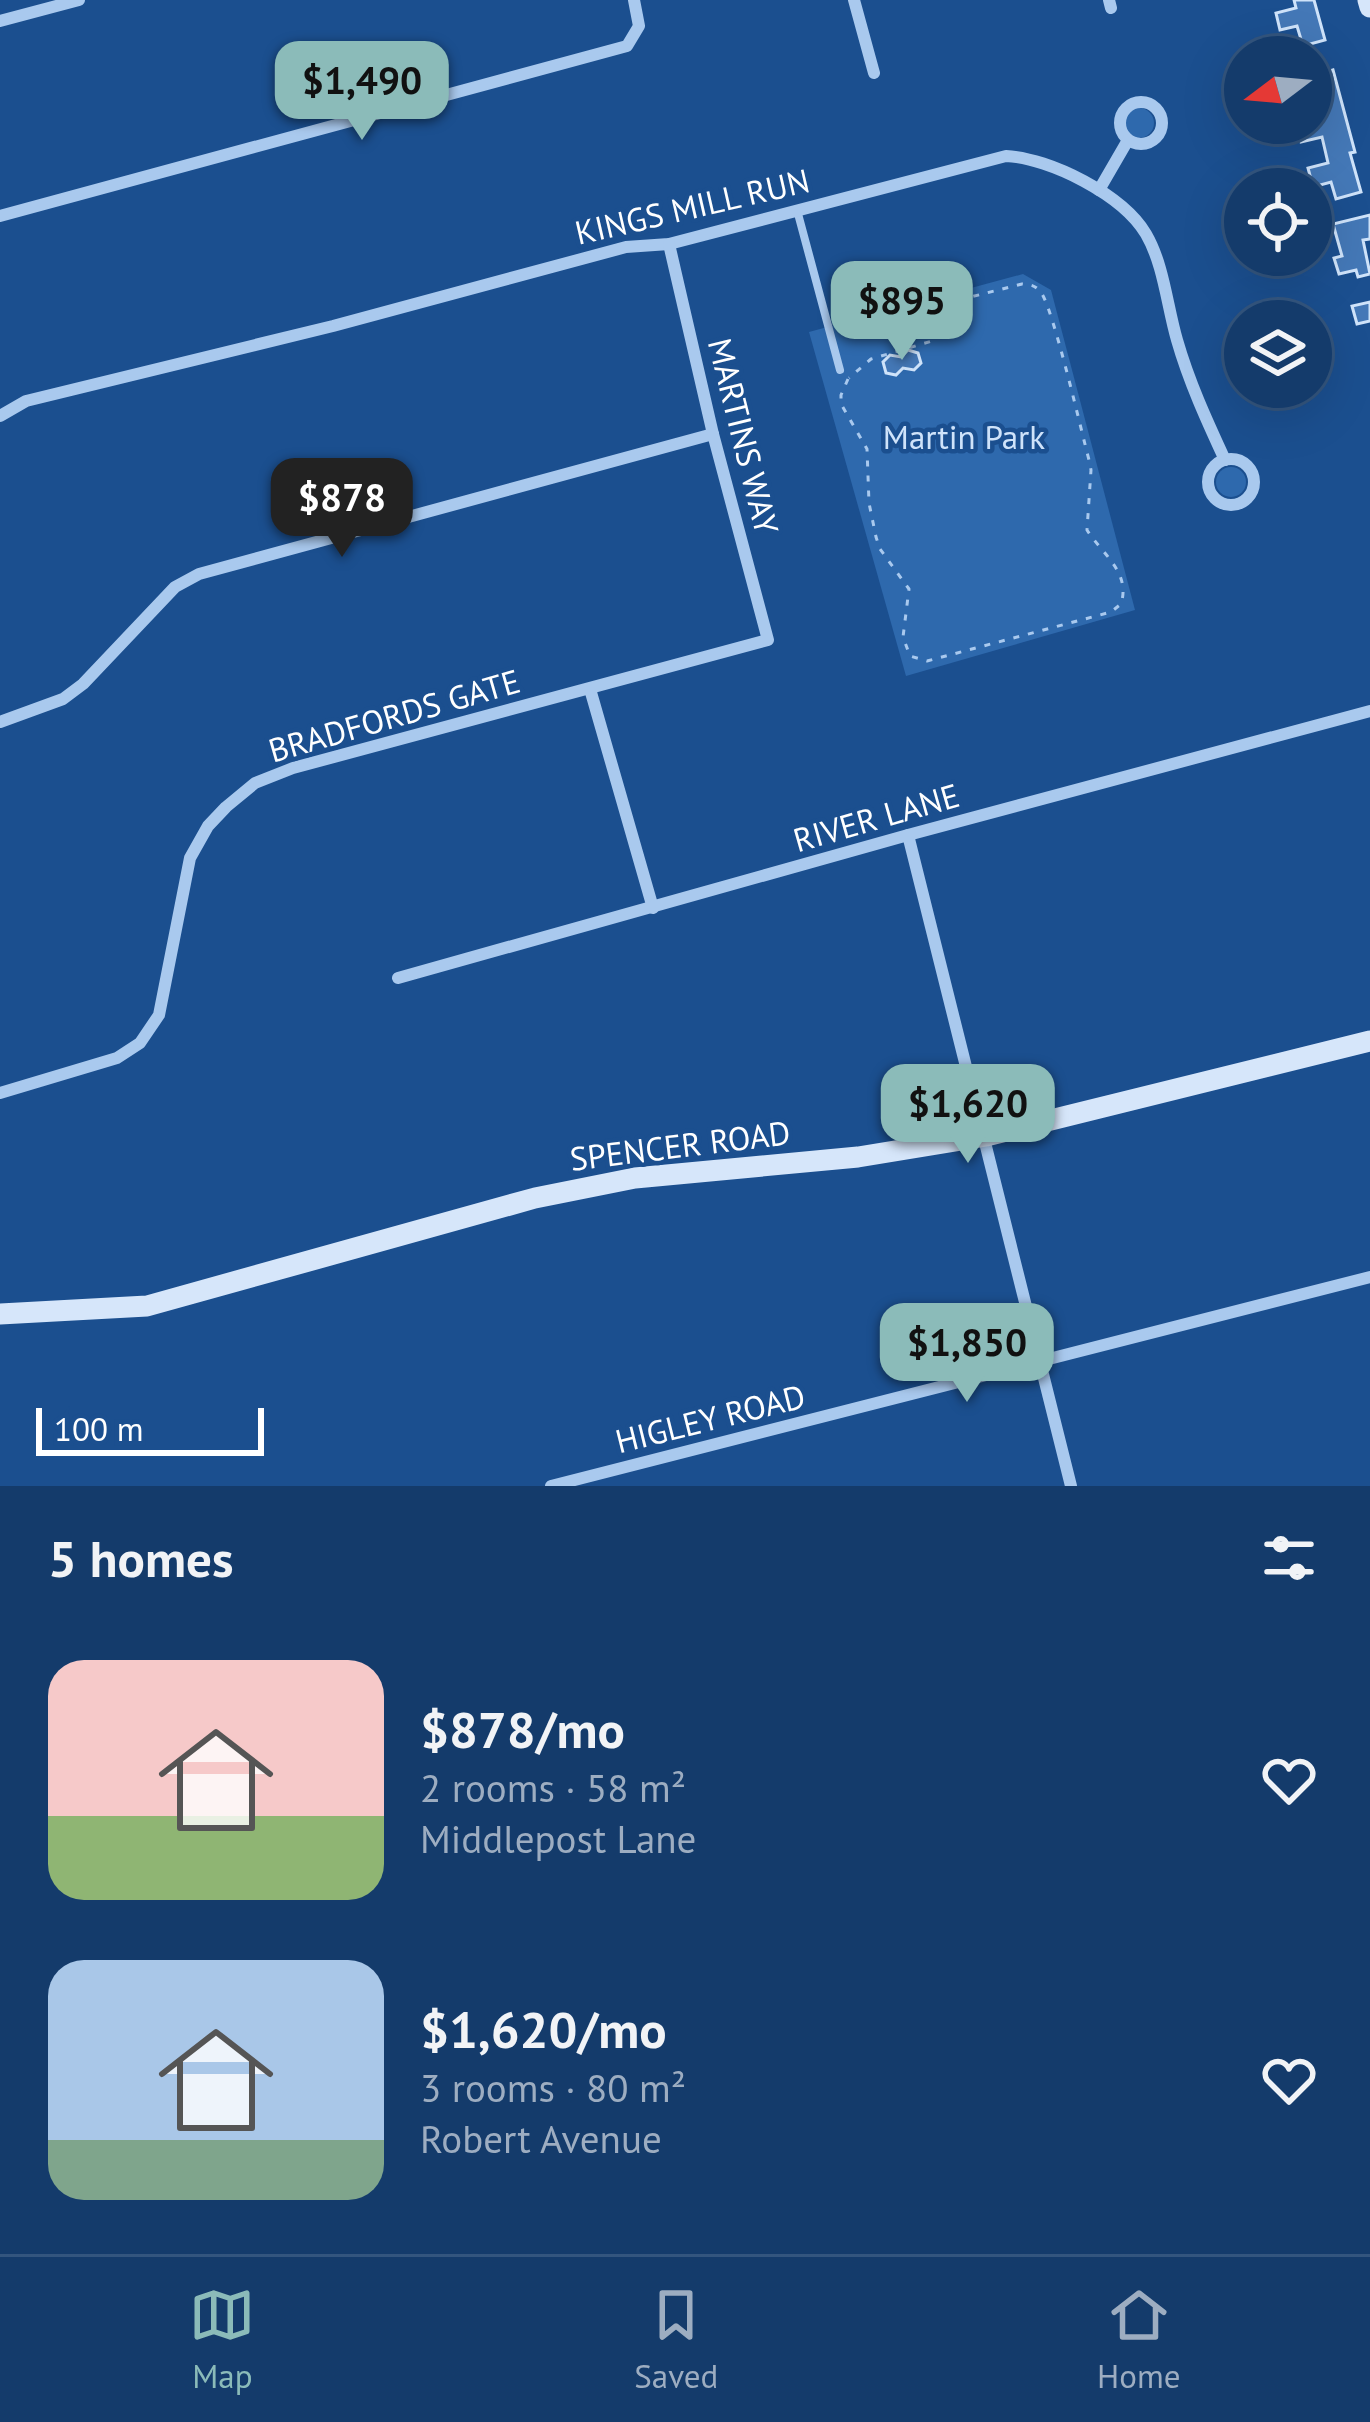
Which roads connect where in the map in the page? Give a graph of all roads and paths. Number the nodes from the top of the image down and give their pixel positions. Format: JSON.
{"nodes":[{"id":1,"x":79,"y":0,"type":"edge"},
{"id":2,"x":634,"y":0,"type":"edge"},
{"id":3,"x":854,"y":0,"type":"edge"},
{"id":4,"x":0,"y":21,"type":"edge"},
{"id":5,"x":874,"y":74,"type":"dead end"},
{"id":6,"x":1128,"y":140,"type":"dead end"},
{"id":7,"x":1099,"y":190,"type":"junction"},
{"id":8,"x":796,"y":210,"type":"junction"},
{"id":9,"x":0,"y":216,"type":"edge"},
{"id":10,"x":669,"y":244,"type":"junction"},
{"id":11,"x":840,"y":376,"type":"joint"},
{"id":12,"x":848,"y":379,"type":"junction"},
{"id":13,"x":0,"y":416,"type":"edge"},
{"id":14,"x":713,"y":434,"type":"junction"},
{"id":15,"x":1225,"y":460,"type":"dead end"},
{"id":16,"x":768,"y":640,"type":"joint"},
{"id":17,"x":590,"y":689,"type":"junction"},
{"id":18,"x":1370,"y":711,"type":"edge"},
{"id":19,"x":0,"y":722,"type":"edge"},
{"id":20,"x":908,"y":835,"type":"junction"},
{"id":21,"x":652,"y":908,"type":"junction"},
{"id":22,"x":398,"y":978,"type":"dead end"},
{"id":23,"x":1370,"y":1041,"type":"edge"},
{"id":24,"x":0,"y":1093,"type":"edge"},
{"id":25,"x":986,"y":1136,"type":"junction"},
{"id":26,"x":1370,"y":1276,"type":"edge"},
{"id":27,"x":0,"y":1314,"type":"edge"},
{"id":28,"x":1039,"y":1362,"type":"junction"},
{"id":29,"x":551,"y":1486,"type":"edge"},
{"id":30,"x":1071,"y":1486,"type":"edge"}],
"edges":[{"from":1,"to":4,"type":"street"},
{"from":2,"to":9,"type":"street"},
{"from":3,"to":5,"type":"street"},
{"from":6,"to":7,"type":"street"},
{"from":7,"to":8,"type":"street","name":"KINGS MILL RUN"},
{"from":7,"to":15,"type":"street","name":"KINGS MILL RUN"},
{"from":8,"to":10,"type":"street","name":"KINGS MILL RUN"},
{"from":8,"to":11,"type":"lane"},
{"from":10,"to":13,"type":"street","name":"KINGS MILL RUN"},
{"from":10,"to":14,"type":"street","name":"MARTINS WAY"},
{"from":11,"to":12,"type":"path"},
{"from":12,"to":12,"type":"path"},
{"from":14,"to":16,"type":"street","name":"MARTINS WAY"},
{"from":14,"to":19,"type":"street"},
{"from":16,"to":17,"type":"street","name":"BRADFORDS GATE"},
{"from":17,"to":21,"type":"street"},
{"from":17,"to":24,"type":"street","name":"BRADFORDS GATE"},
{"from":18,"to":20,"type":"street","name":"RIVER LANE"},
{"from":20,"to":21,"type":"street","name":"RIVER LANE"},
{"from":20,"to":25,"type":"street"},
{"from":21,"to":22,"type":"street","name":"RIVER LANE"},
{"from":23,"to":25,"type":"street","name":"SPENCER ROAD"},
{"from":25,"to":27,"type":"street","name":"SPENCER ROAD"},
{"from":25,"to":28,"type":"street"},
{"from":26,"to":28,"type":"street","name":"HIGLEY ROAD"},
{"from":28,"to":29,"type":"street","name":"HIGLEY ROAD"},
{"from":28,"to":30,"type":"street"}]}
